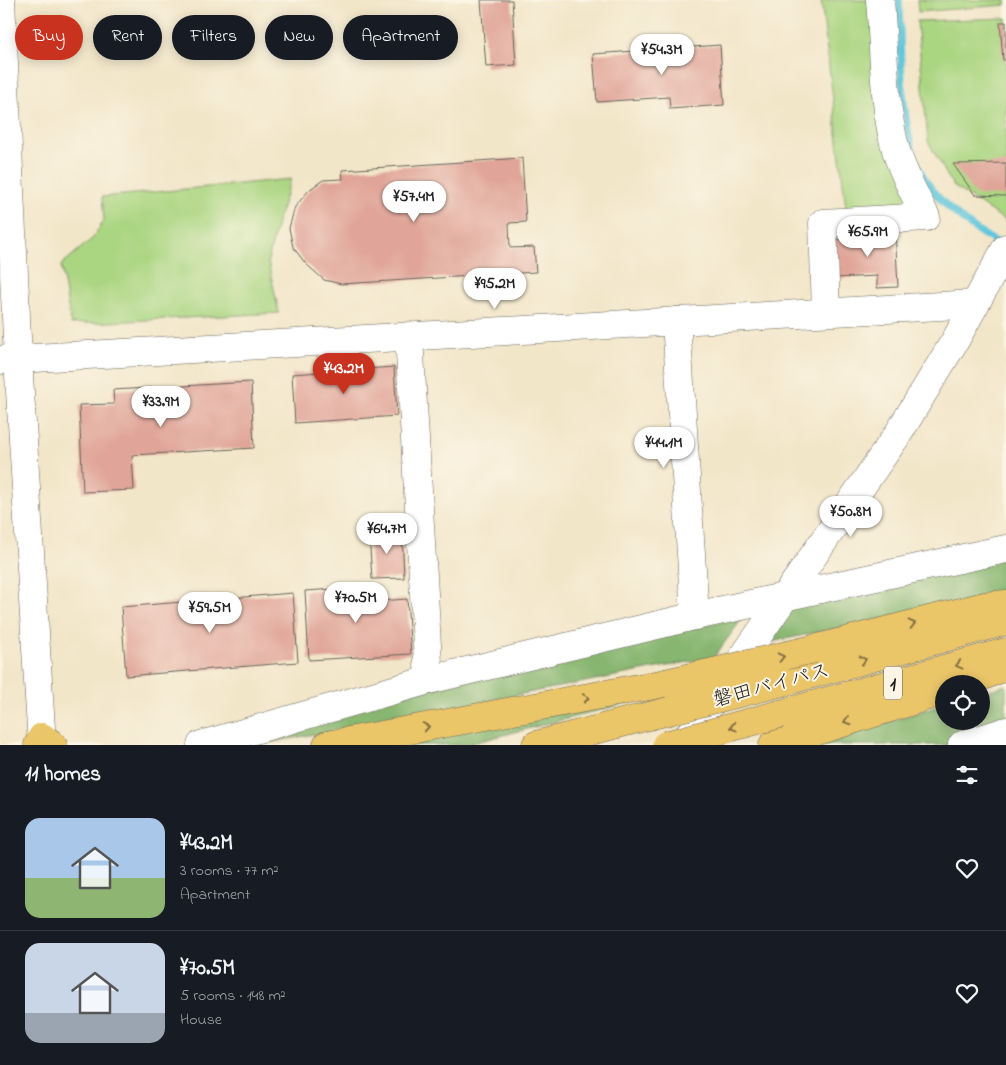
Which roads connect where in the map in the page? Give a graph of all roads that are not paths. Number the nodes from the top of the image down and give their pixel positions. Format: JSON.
{"nodes":[{"id":1,"x":1,"y":0,"type":"edge"},
{"id":2,"x":880,"y":0,"type":"edge"},
{"id":3,"x":1006,"y":248,"type":"edge"},
{"id":4,"x":975,"y":304,"type":"junction"},
{"id":5,"x":826,"y":312,"type":"junction"},
{"id":6,"x":676,"y":321,"type":"junction"},
{"id":7,"x":409,"y":336,"type":"junction"},
{"id":8,"x":9,"y":360,"type":"edge"},
{"id":9,"x":1006,"y":549,"type":"edge"},
{"id":10,"x":783,"y":598,"type":"junction"},
{"id":11,"x":1006,"y":604,"type":"edge"},
{"id":12,"x":695,"y":616,"type":"junction"},
{"id":13,"x":1006,"y":621,"type":"edge"},
{"id":14,"x":1006,"y":652,"type":"edge"},
{"id":15,"x":1006,"y":666,"type":"edge"},
{"id":16,"x":986,"y":675,"type":"edge"},
{"id":17,"x":429,"y":680,"type":"junction"},
{"id":18,"x":935,"y":694,"type":"edge"},
{"id":19,"x":1006,"y":731,"type":"edge"},
{"id":20,"x":44,"y":743,"type":"edge"},
{"id":21,"x":201,"y":745,"type":"edge"},
{"id":22,"x":327,"y":745,"type":"edge"},
{"id":23,"x":536,"y":745,"type":"edge"},
{"id":24,"x":666,"y":745,"type":"edge"},
{"id":25,"x":682,"y":745,"type":"edge"},
{"id":26,"x":773,"y":745,"type":"edge"},
{"id":27,"x":962,"y":745,"type":"edge"}],
"edges":[{"from":1,"to":8,"type":"street"},
{"from":2,"to":5,"type":"street"},
{"from":3,"to":4,"type":"street"},
{"from":4,"to":5,"type":"street"},
{"from":4,"to":10,"type":"street"},
{"from":5,"to":6,"type":"street"},
{"from":6,"to":7,"type":"street"},
{"from":6,"to":12,"type":"street"},
{"from":7,"to":8,"type":"street"},
{"from":7,"to":17,"type":"street"},
{"from":8,"to":20,"type":"street"},
{"from":9,"to":10,"type":"street"},
{"from":10,"to":12,"type":"street"},
{"from":10,"to":25,"type":"street"},
{"from":22,"to":11,"type":"highway","one_way":true,"bridge":true},
{"from":12,"to":17,"type":"street"},
{"from":23,"to":13,"type":"highway","name":"磐田バイパス","number":"1","one_way":true,"bridge":true},
{"from":14,"to":24,"type":"highway","name":"磐田バイパス","number":"1","one_way":true,"bridge":true},
{"from":15,"to":16,"type":"highway"},
{"from":17,"to":21,"type":"street"},
{"from":18,"to":26,"type":"highway","one_way":true},
{"from":19,"to":27,"type":"street"}]}
